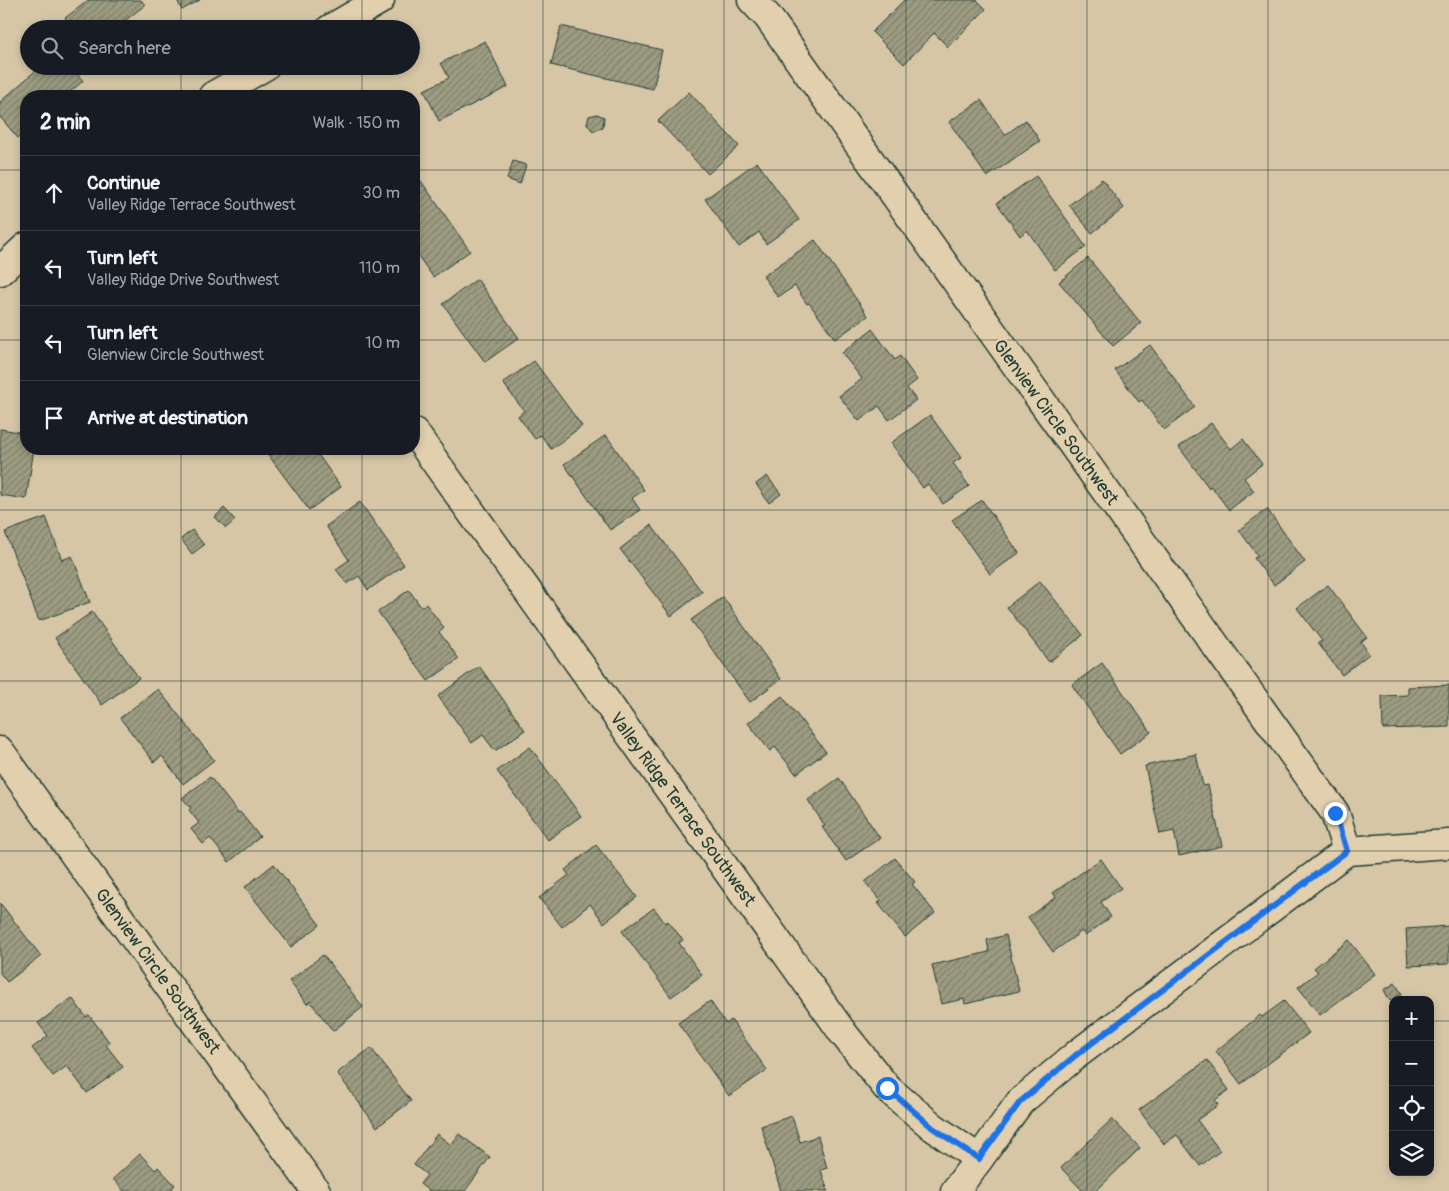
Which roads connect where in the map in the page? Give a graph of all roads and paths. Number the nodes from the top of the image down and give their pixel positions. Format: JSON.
{"nodes":[{"id":1,"x":380,"y":0,"type":"edge"},
{"id":2,"x":752,"y":0,"type":"edge"},
{"id":3,"x":346,"y":20,"type":"edge"},
{"id":4,"x":249,"y":75,"type":"edge"},
{"id":5,"x":223,"y":90,"type":"edge"},
{"id":6,"x":20,"y":253,"type":"edge"},
{"id":7,"x":0,"y":271,"type":"edge"},
{"id":8,"x":420,"y":440,"type":"edge"},
{"id":9,"x":0,"y":751,"type":"edge"},
{"id":10,"x":1449,"y":844,"type":"edge"},
{"id":11,"x":1347,"y":851,"type":"junction"},
{"id":12,"x":979,"y":1159,"type":"junction"},
{"id":13,"x":316,"y":1191,"type":"edge"},
{"id":14,"x":954,"y":1191,"type":"edge"}],
"edges":[{"from":1,"to":3,"type":"street"},
{"from":2,"to":11,"type":"street","name":"Glenview Circle Southwest"},
{"from":4,"to":5,"type":"street"},
{"from":6,"to":7,"type":"street"},
{"from":8,"to":12,"type":"street","name":"Valley Ridge Terrace Southwest"},
{"from":9,"to":13,"type":"street","name":"Glenview Circle Southwest"},
{"from":10,"to":11,"type":"street"},
{"from":11,"to":12,"type":"street"},
{"from":12,"to":14,"type":"street"}]}
